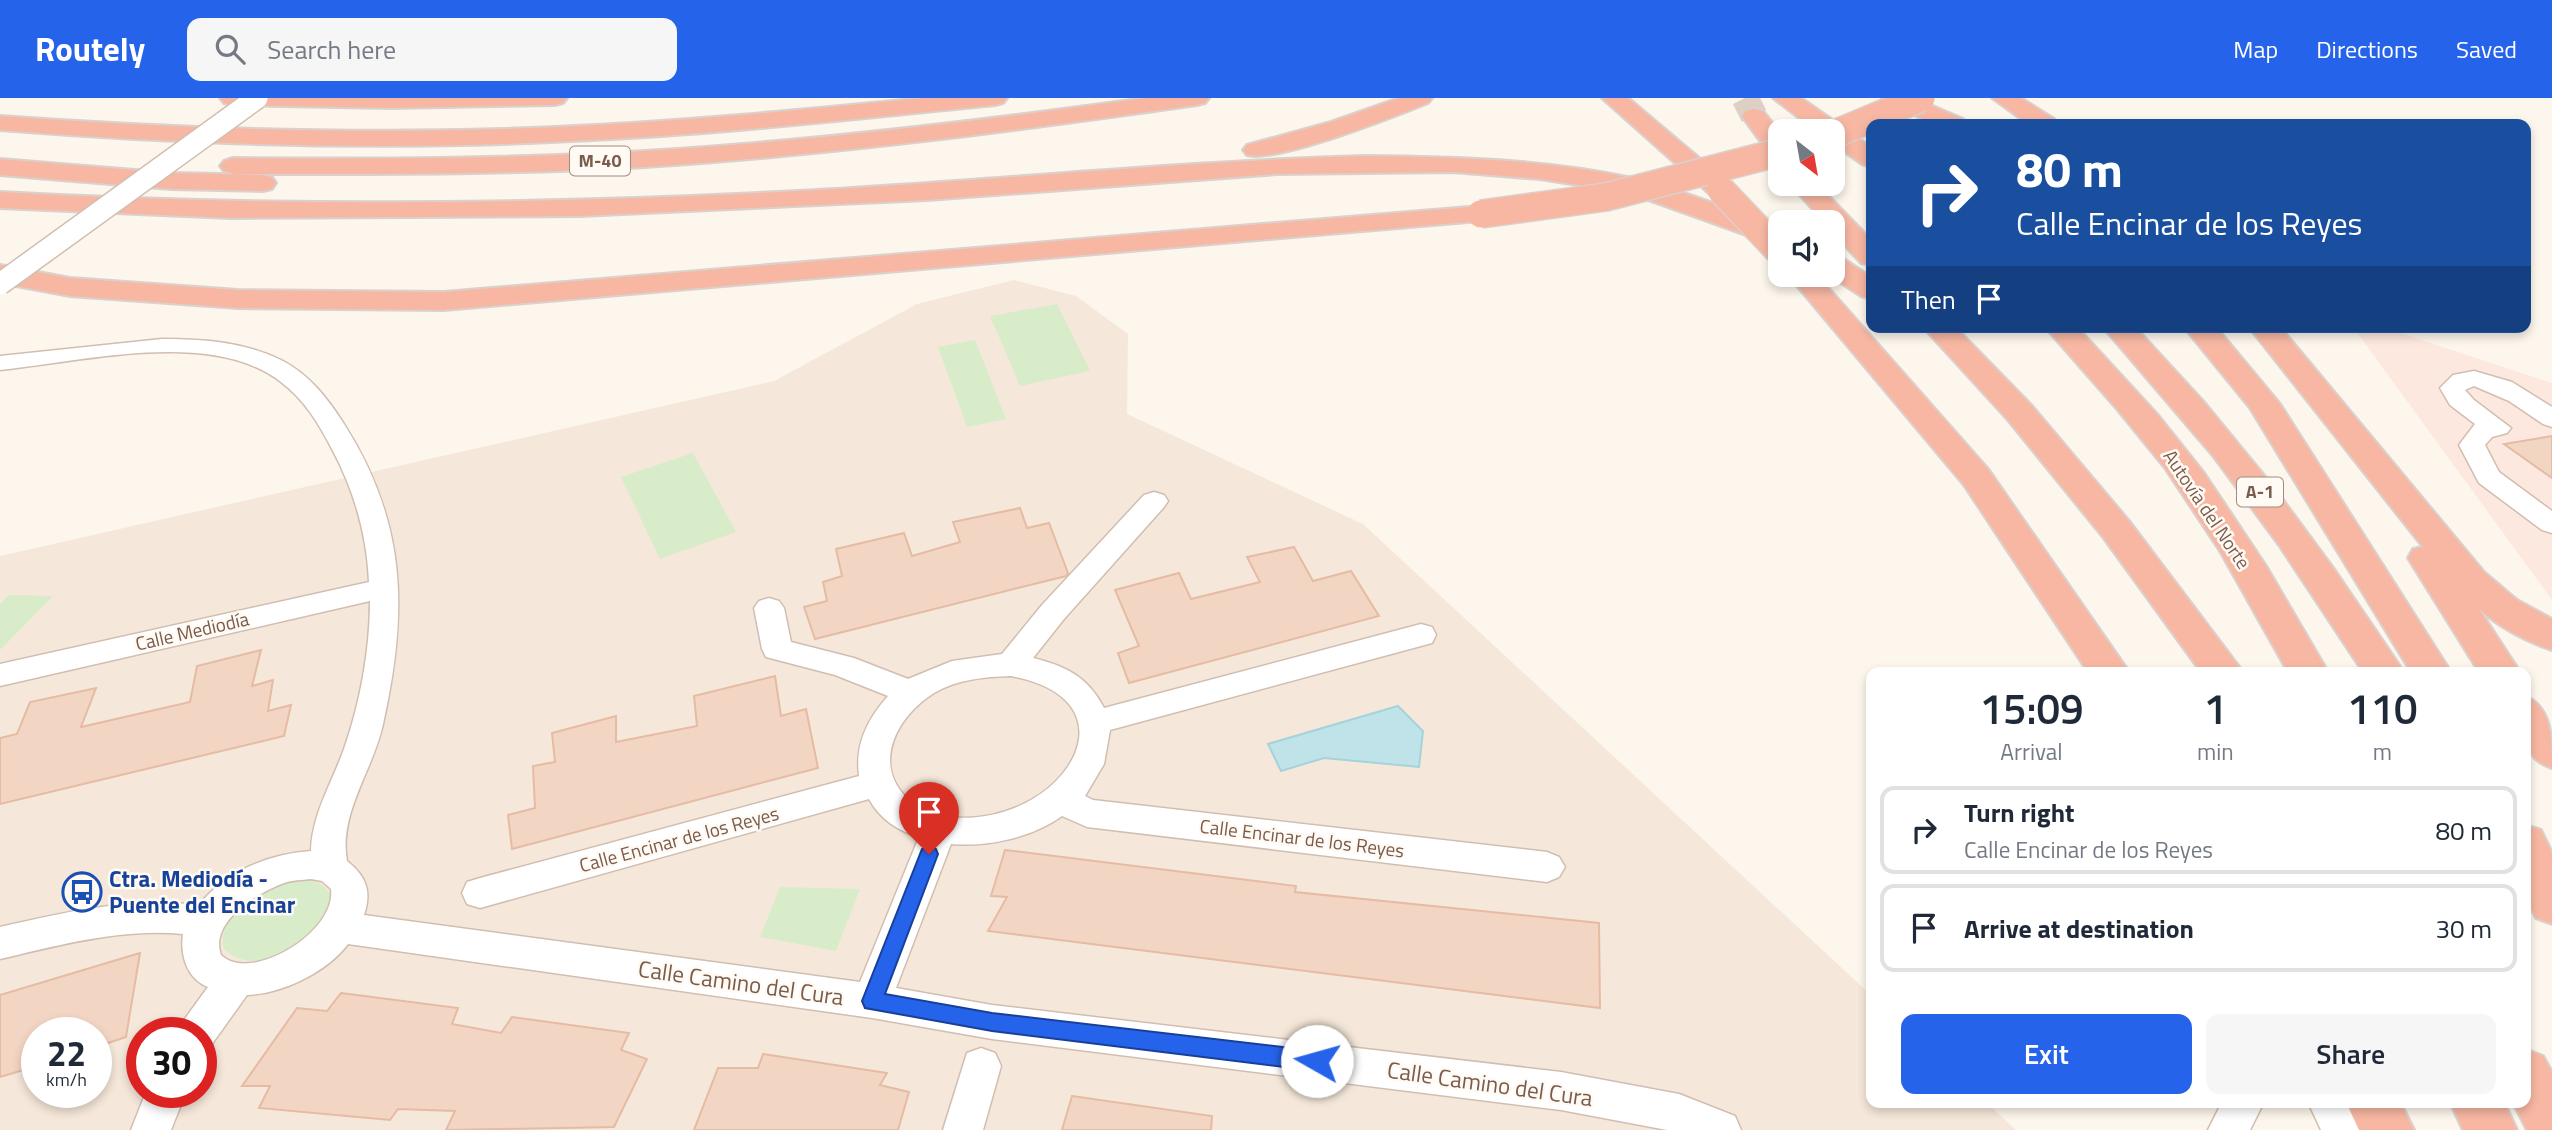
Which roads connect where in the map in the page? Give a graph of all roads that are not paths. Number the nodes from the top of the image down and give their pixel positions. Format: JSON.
{"nodes":[{"id":1,"x":232,"y":98,"type":"edge"},
{"id":2,"x":257,"y":98,"type":"edge"},
{"id":3,"x":441,"y":98,"type":"edge"},
{"id":4,"x":555,"y":98,"type":"edge"},
{"id":5,"x":995,"y":98,"type":"edge"},
{"id":6,"x":1197,"y":98,"type":"edge"},
{"id":7,"x":1420,"y":98,"type":"edge"},
{"id":8,"x":1614,"y":98,"type":"edge"},
{"id":9,"x":1785,"y":98,"type":"tunnel mouth"},
{"id":10,"x":1894,"y":98,"type":"edge"},
{"id":11,"x":2004,"y":98,"type":"edge"},
{"id":12,"x":0,"y":101,"type":"edge"},
{"id":13,"x":392,"y":101,"type":"junction"},
{"id":14,"x":1841,"y":104,"type":"dead end"},
{"id":15,"x":1936,"y":112,"type":"edge"},
{"id":16,"x":843,"y":114,"type":"junction"},
{"id":17,"x":1754,"y":116,"type":"tunnel mouth"},
{"id":18,"x":1904,"y":119,"type":"edge"},
{"id":19,"x":2013,"y":119,"type":"edge"},
{"id":20,"x":2037,"y":119,"type":"edge"},
{"id":21,"x":1866,"y":121,"type":"edge"},
{"id":22,"x":0,"y":123,"type":"edge"},
{"id":23,"x":1866,"y":127,"type":"edge"},
{"id":24,"x":1845,"y":132,"type":"edge"},
{"id":25,"x":1768,"y":135,"type":"edge"},
{"id":26,"x":1768,"y":155,"type":"edge"},
{"id":27,"x":1866,"y":155,"type":"edge"},
{"id":28,"x":0,"y":157,"type":"edge"},
{"id":29,"x":0,"y":167,"type":"edge"},
{"id":30,"x":1814,"y":196,"type":"edge"},
{"id":31,"x":0,"y":200,"type":"edge"},
{"id":32,"x":1768,"y":235,"type":"edge"},
{"id":33,"x":1768,"y":239,"type":"edge"},
{"id":34,"x":1866,"y":252,"type":"edge"},
{"id":35,"x":1845,"y":273,"type":"edge"},
{"id":36,"x":0,"y":274,"type":"edge"},
{"id":37,"x":0,"y":284,"type":"edge"},
{"id":38,"x":1814,"y":287,"type":"edge"},
{"id":39,"x":1866,"y":287,"type":"edge"},
{"id":40,"x":1925,"y":333,"type":"edge"},
{"id":41,"x":1944,"y":333,"type":"edge"},
{"id":42,"x":2066,"y":333,"type":"edge"},
{"id":43,"x":2124,"y":333,"type":"edge"},
{"id":44,"x":2204,"y":333,"type":"edge"},
{"id":45,"x":2269,"y":333,"type":"edge"},
{"id":46,"x":0,"y":363,"type":"edge"},
{"id":47,"x":2330,"y":410,"type":"junction"},
{"id":48,"x":2552,"y":419,"type":"edge"},
{"id":49,"x":1154,"y":501,"type":"dead end"},
{"id":50,"x":2552,"y":524,"type":"edge"},
{"id":51,"x":2116,"y":529,"type":"junction"},
{"id":52,"x":384,"y":589,"type":"junction"},
{"id":53,"x":769,"y":608,"type":"dead end"},
{"id":54,"x":1422,"y":635,"type":"dead end"},
{"id":55,"x":2552,"y":636,"type":"edge"},
{"id":56,"x":1011,"y":665,"type":"junction"},
{"id":57,"x":2106,"y":667,"type":"edge"},
{"id":58,"x":2219,"y":667,"type":"edge"},
{"id":59,"x":2305,"y":667,"type":"edge"},
{"id":60,"x":2381,"y":667,"type":"edge"},
{"id":61,"x":2428,"y":667,"type":"edge"},
{"id":62,"x":2497,"y":667,"type":"edge"},
{"id":63,"x":0,"y":675,"type":"edge"},
{"id":64,"x":911,"y":693,"type":"junction"},
{"id":65,"x":2531,"y":720,"type":"edge"},
{"id":66,"x":1093,"y":723,"type":"junction"},
{"id":67,"x":2552,"y":752,"type":"edge"},
{"id":68,"x":877,"y":784,"type":"junction"},
{"id":69,"x":1060,"y":799,"type":"junction"},
{"id":70,"x":331,"y":823,"type":"junction"},
{"id":71,"x":939,"y":830,"type":"junction"},
{"id":72,"x":2531,"y":857,"type":"edge"},
{"id":73,"x":1547,"y":867,"type":"dead end"},
{"id":74,"x":286,"y":868,"type":"junction"},
{"id":75,"x":331,"y":868,"type":"junction"},
{"id":76,"x":2531,"y":892,"type":"edge"},
{"id":77,"x":480,"y":893,"type":"dead end"},
{"id":78,"x":2552,"y":904,"type":"edge"},
{"id":79,"x":208,"y":921,"type":"junction"},
{"id":80,"x":2552,"y":922,"type":"edge"},
{"id":81,"x":340,"y":927,"type":"junction"},
{"id":82,"x":0,"y":943,"type":"edge"},
{"id":83,"x":236,"y":979,"type":"junction"},
{"id":84,"x":872,"y":1001,"type":"junction"},
{"id":85,"x":209,"y":1017,"type":"edge"},
{"id":86,"x":981,"y":1066,"type":"dead end"},
{"id":87,"x":2531,"y":1084,"type":"edge"},
{"id":88,"x":160,"y":1108,"type":"edge"},
{"id":89,"x":2241,"y":1108,"type":"edge"},
{"id":90,"x":2332,"y":1108,"type":"edge"},
{"id":91,"x":2375,"y":1108,"type":"edge"},
{"id":92,"x":2479,"y":1108,"type":"edge"},
{"id":93,"x":2552,"y":1124,"type":"edge"},
{"id":94,"x":152,"y":1130,"type":"edge"},
{"id":95,"x":963,"y":1130,"type":"edge"},
{"id":96,"x":1721,"y":1130,"type":"edge"},
{"id":97,"x":2228,"y":1130,"type":"edge"},
{"id":98,"x":2343,"y":1130,"type":"edge"},
{"id":99,"x":2387,"y":1130,"type":"edge"},
{"id":100,"x":2490,"y":1130,"type":"edge"}],
"edges":[{"from":1,"to":13,"type":"highway"},
{"from":2,"to":37,"type":"street","bridge":true},
{"from":3,"to":13,"type":"highway"},
{"from":4,"to":13,"type":"highway"},
{"from":5,"to":16,"type":"highway","number":"M-40"},
{"from":6,"to":28,"type":"highway","number":"M-40"},
{"from":7,"to":29,"type":"highway"},
{"from":8,"to":33,"type":"highway","bridge":true},
{"from":9,"to":27,"type":"highway"},
{"from":10,"to":15,"type":"highway"},
{"from":11,"to":19,"type":"highway"},
{"from":11,"to":20,"type":"highway"},
{"from":12,"to":16,"type":"highway"},
{"from":14,"to":21,"type":"highway"},
{"from":15,"to":18,"type":"highway","bridge":true},
{"from":16,"to":22,"type":"highway","number":"M-40"},
{"from":17,"to":25,"type":"highway"},
{"from":23,"to":24,"type":"highway","bridge":true},
{"from":26,"to":36,"type":"highway","bridge":true},
{"from":30,"to":34,"type":"highway"},
{"from":31,"to":32,"type":"highway"},
{"from":35,"to":39,"type":"highway"},
{"from":38,"to":57,"type":"highway"},
{"from":40,"to":51,"type":"highway"},
{"from":41,"to":51,"type":"highway"},
{"from":42,"to":59,"type":"highway","name":"Autovía del Norte","number":"A-1"},
{"from":43,"to":60,"type":"highway","number":"A-1"},
{"from":44,"to":61,"type":"highway"},
{"from":45,"to":47,"type":"highway"},
{"from":46,"to":52,"type":"street"},
{"from":47,"to":55,"type":"highway"},
{"from":47,"to":62,"type":"highway"},
{"from":48,"to":50,"type":"street"},
{"from":49,"to":56,"type":"street"},
{"from":51,"to":58,"type":"highway"},
{"from":52,"to":63,"type":"street","name":"Calle Mediodía"},
{"from":52,"to":70,"type":"street"},
{"from":53,"to":64,"type":"street"},
{"from":54,"to":66,"type":"street"},
{"from":56,"to":64,"type":"street"},
{"from":56,"to":66,"type":"street"},
{"from":64,"to":68,"type":"street"},
{"from":65,"to":67,"type":"highway"},
{"from":66,"to":69,"type":"street"},
{"from":68,"to":71,"type":"street"},
{"from":68,"to":77,"type":"street","name":"Calle Encinar de los Reyes"},
{"from":69,"to":71,"type":"street"},
{"from":69,"to":73,"type":"street","name":"Calle Encinar de los Reyes"},
{"from":70,"to":74,"type":"street"},
{"from":70,"to":75,"type":"street"},
{"from":71,"to":84,"type":"street"},
{"from":72,"to":78,"type":"highway"},
{"from":74,"to":75,"type":"street"},
{"from":74,"to":79,"type":"street"},
{"from":75,"to":81,"type":"street"},
{"from":76,"to":80,"type":"highway"},
{"from":79,"to":82,"type":"street"},
{"from":79,"to":83,"type":"street"},
{"from":81,"to":83,"type":"street"},
{"from":81,"to":84,"type":"street","name":"Calle Camino del Cura"},
{"from":83,"to":85,"type":"street"},
{"from":84,"to":96,"type":"street","name":"Calle Camino del Cura"},
{"from":86,"to":95,"type":"street"},
{"from":87,"to":93,"type":"highway"},
{"from":88,"to":94,"type":"street"},
{"from":89,"to":97,"type":"street"},
{"from":90,"to":98,"type":"street"},
{"from":91,"to":99,"type":"highway"},
{"from":92,"to":100,"type":"highway"}]}
